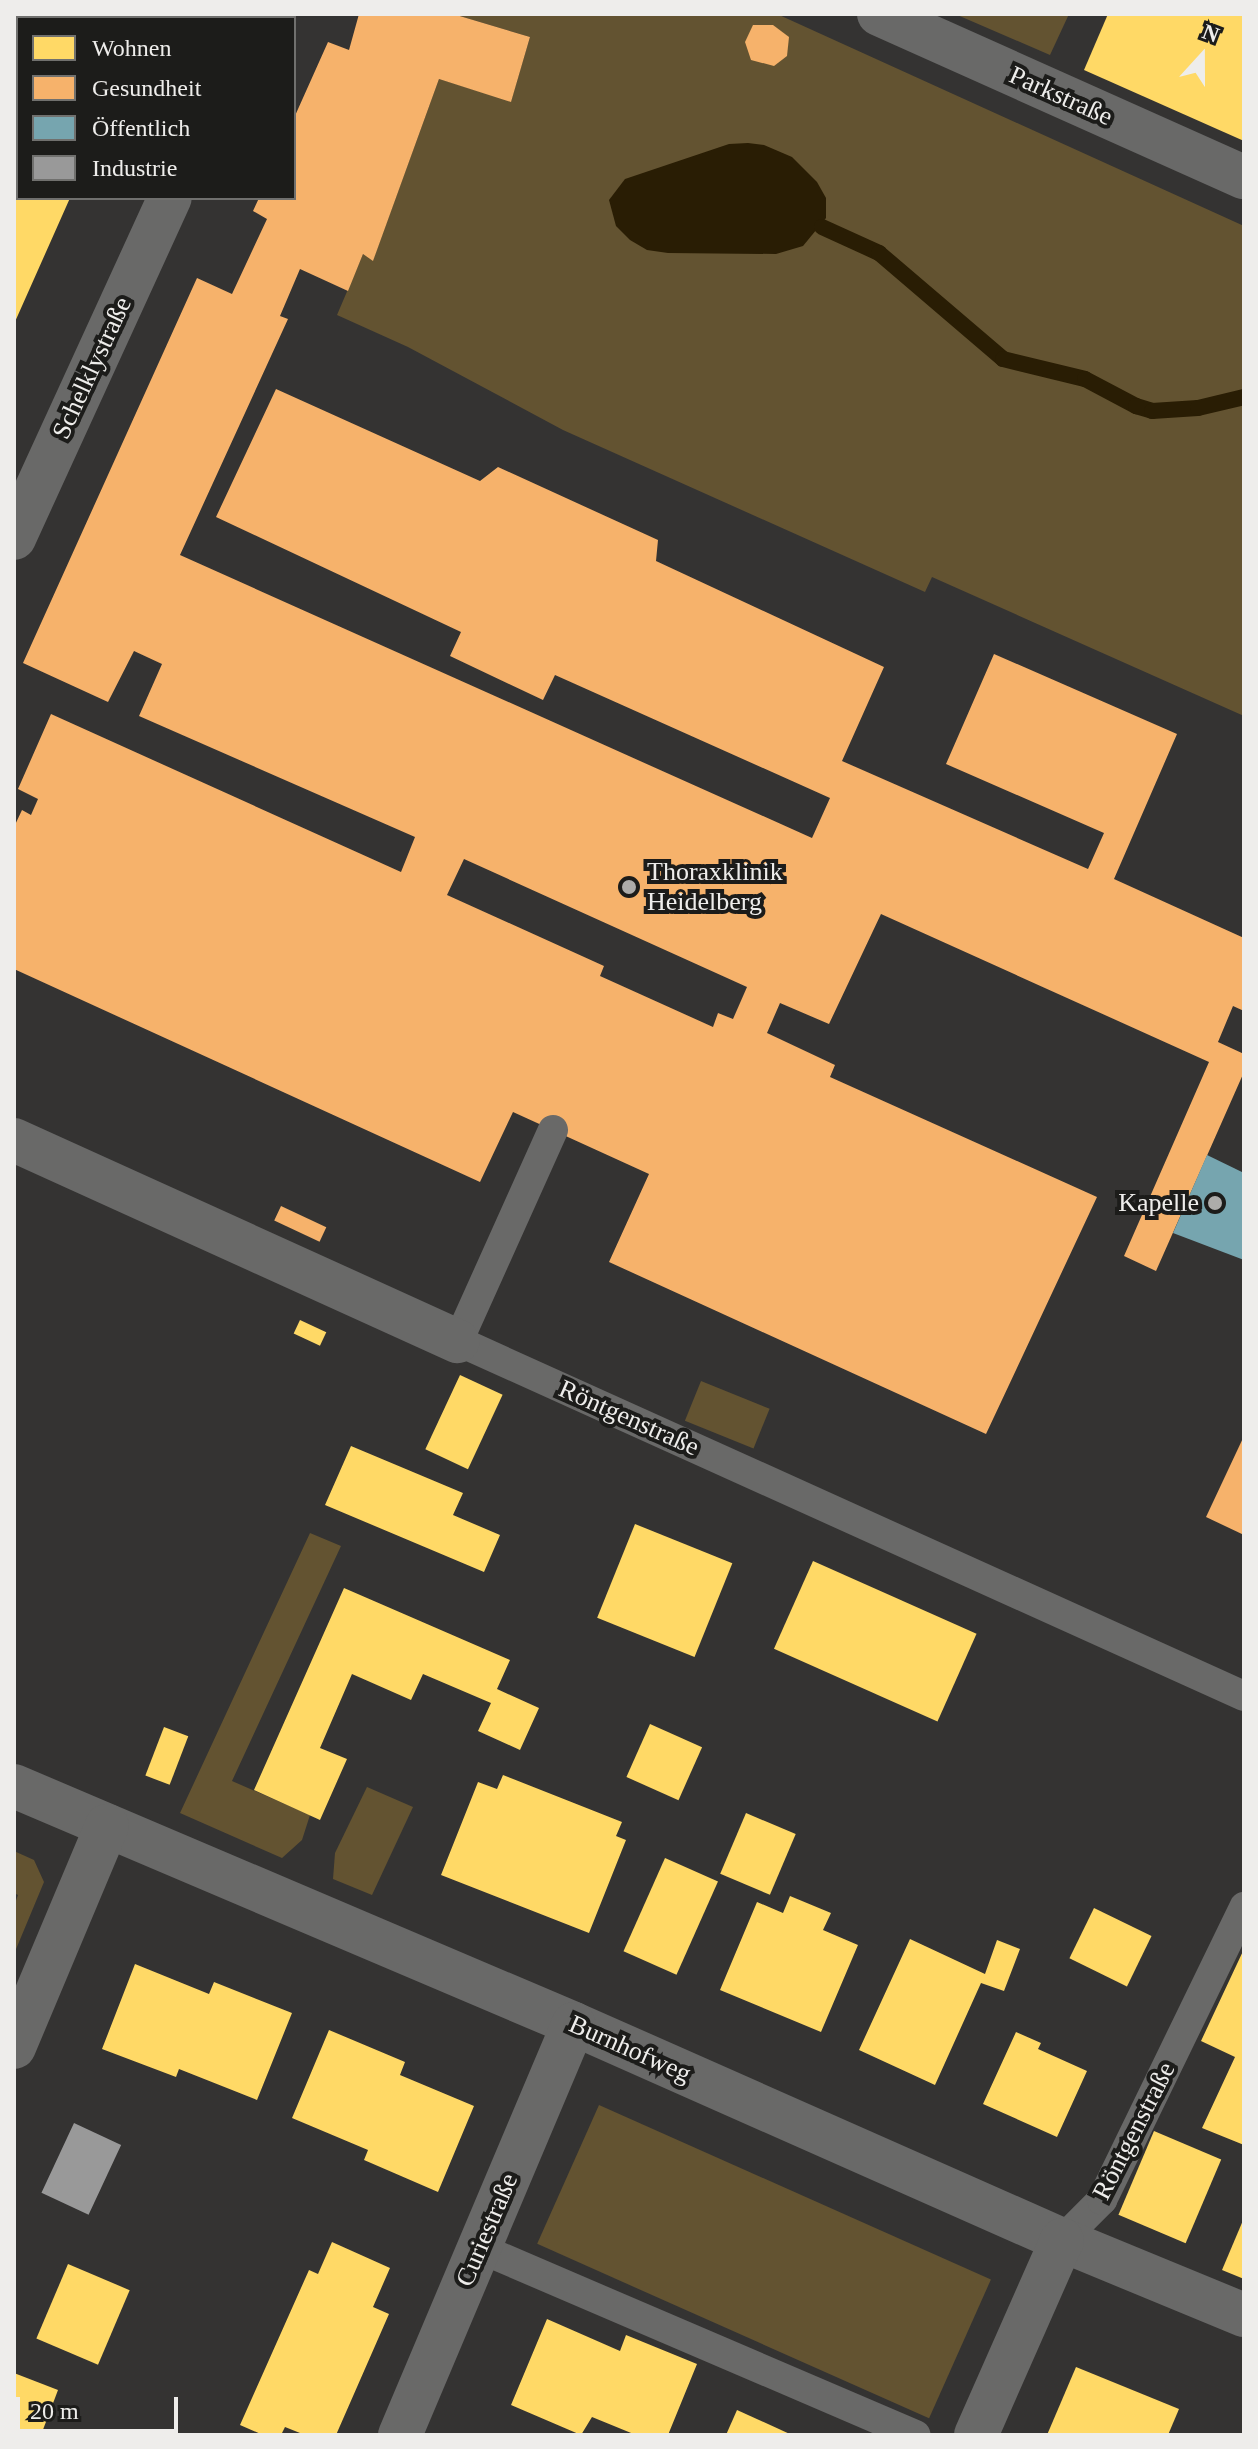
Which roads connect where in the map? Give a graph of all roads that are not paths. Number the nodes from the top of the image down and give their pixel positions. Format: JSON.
{"nodes":[{"id":1,"x":879,"y":14,"type":"edge"},
{"id":2,"x":1244,"y":177,"type":"edge"},
{"id":3,"x":169,"y":200,"type":"edge"},
{"id":4,"x":14,"y":538,"type":"edge"},
{"id":5,"x":553,"y":1130,"type":"dead end"},
{"id":6,"x":14,"y":1140,"type":"edge"},
{"id":7,"x":458,"y":1341,"type":"junction"},
{"id":8,"x":1244,"y":1696,"type":"edge"},
{"id":9,"x":14,"y":1786,"type":"edge"},
{"id":10,"x":107,"y":1826,"type":"junction"},
{"id":11,"x":1244,"y":1907,"type":"edge"},
{"id":12,"x":574,"y":2024,"type":"junction"},
{"id":13,"x":14,"y":2047,"type":"edge"},
{"id":14,"x":1062,"y":2240,"type":"junction"},
{"id":15,"x":479,"y":2248,"type":"junction"},
{"id":16,"x":1244,"y":2315,"type":"edge"},
{"id":17,"x":400,"y":2435,"type":"edge"},
{"id":18,"x":916,"y":2435,"type":"edge"},
{"id":19,"x":976,"y":2435,"type":"edge"}],
"edges":[{"from":1,"to":2,"type":"street","name":"Parkstraße"},
{"from":3,"to":4,"type":"street","name":"Schelklystraße"},
{"from":5,"to":7,"type":"lane"},
{"from":6,"to":7,"type":"street","name":"Röntgenstraße"},
{"from":7,"to":8,"type":"lane","name":"Röntgenstraße"},
{"from":9,"to":10,"type":"street","name":"Burnhofweg"},
{"from":10,"to":12,"type":"street","name":"Burnhofweg"},
{"from":10,"to":13,"type":"street"},
{"from":11,"to":14,"type":"lane","name":"Röntgenstraße"},
{"from":12,"to":14,"type":"street","name":"Burnhofweg"},
{"from":12,"to":15,"type":"street","name":"Curiestraße"},
{"from":14,"to":16,"type":"street","name":"Burnhofweg"},
{"from":14,"to":19,"type":"street","name":"Röntgenstraße"},
{"from":15,"to":17,"type":"street","name":"Curiestraße"},
{"from":15,"to":18,"type":"lane"}]}
